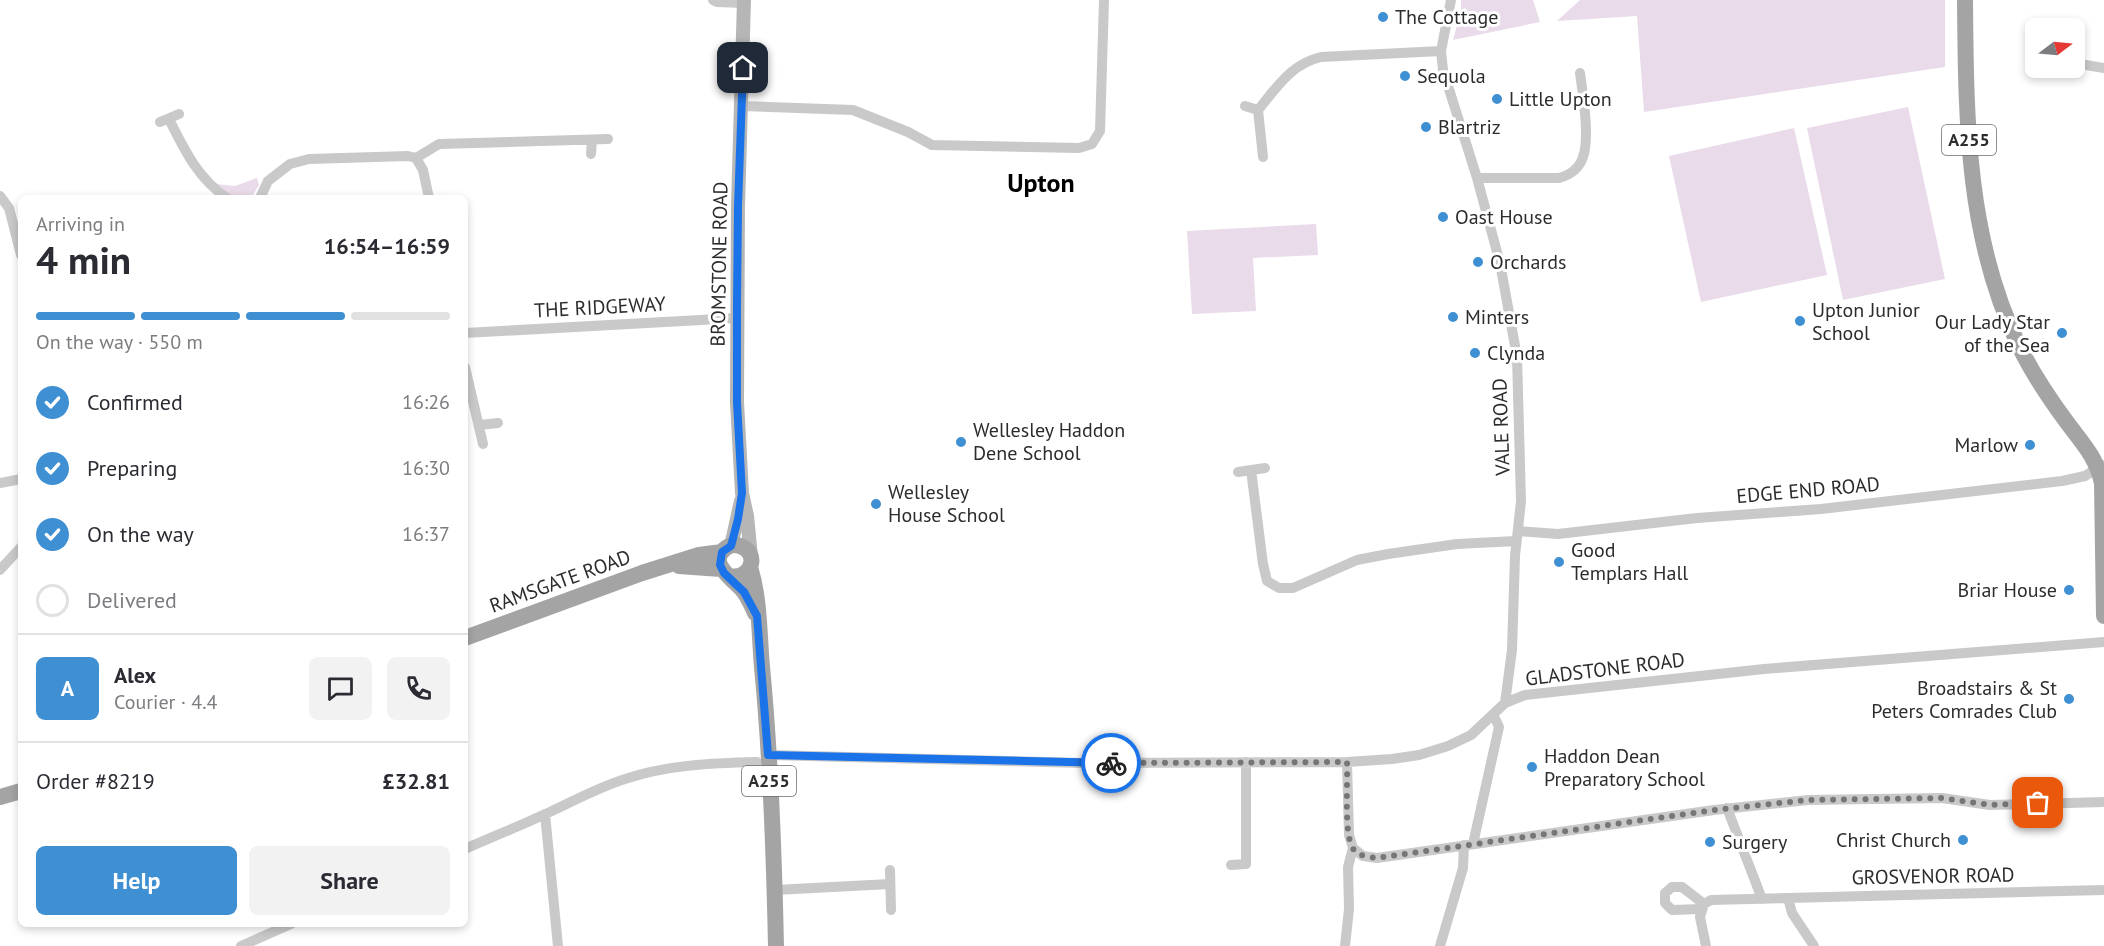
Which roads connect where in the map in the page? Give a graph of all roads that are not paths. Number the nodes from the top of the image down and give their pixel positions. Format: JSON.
{"nodes":[{"id":1,"x":713,"y":0,"type":"edge"},
{"id":2,"x":1104,"y":0,"type":"edge"},
{"id":3,"x":1451,"y":0,"type":"edge"},
{"id":4,"x":1965,"y":0,"type":"edge"},
{"id":5,"x":744,"y":1,"type":"edge"},
{"id":6,"x":1441,"y":51,"type":"junction"},
{"id":7,"x":2085,"y":65,"type":"edge"},
{"id":8,"x":2104,"y":68,"type":"edge"},
{"id":9,"x":1580,"y":73,"type":"dead end"},
{"id":10,"x":742,"y":106,"type":"junction"},
{"id":11,"x":1245,"y":106,"type":"dead end"},
{"id":12,"x":1258,"y":110,"type":"junction"},
{"id":13,"x":170,"y":118,"type":"dead end"},
{"id":14,"x":608,"y":139,"type":"dead end"},
{"id":15,"x":592,"y":140,"type":"junction"},
{"id":16,"x":591,"y":154,"type":"dead end"},
{"id":17,"x":1263,"y":157,"type":"dead end"},
{"id":18,"x":416,"y":158,"type":"junction"},
{"id":19,"x":1477,"y":178,"type":"junction"},
{"id":20,"x":224,"y":195,"type":"edge"},
{"id":21,"x":261,"y":195,"type":"edge"},
{"id":22,"x":428,"y":195,"type":"edge"},
{"id":23,"x":0,"y":196,"type":"edge"},
{"id":24,"x":18,"y":243,"type":"edge"},
{"id":25,"x":737,"y":318,"type":"junction"},
{"id":26,"x":468,"y":333,"type":"edge"},
{"id":27,"x":468,"y":379,"type":"edge"},
{"id":28,"x":498,"y":423,"type":"dead end"},
{"id":29,"x":480,"y":425,"type":"junction"},
{"id":30,"x":483,"y":444,"type":"dead end"},
{"id":31,"x":2101,"y":465,"type":"edge"},
{"id":32,"x":1265,"y":468,"type":"dead end"},
{"id":33,"x":1251,"y":470,"type":"junction"},
{"id":34,"x":1238,"y":472,"type":"dead end"},
{"id":35,"x":18,"y":480,"type":"edge"},
{"id":36,"x":0,"y":483,"type":"edge"},
{"id":37,"x":742,"y":493,"type":"junction"},
{"id":38,"x":1517,"y":536,"type":"junction"},
{"id":39,"x":18,"y":551,"type":"edge"},
{"id":40,"x":726,"y":561,"type":"junction"},
{"id":41,"x":751,"y":562,"type":"junction"},
{"id":42,"x":0,"y":570,"type":"edge"},
{"id":43,"x":757,"y":616,"type":"junction"},
{"id":44,"x":2104,"y":616,"type":"edge"},
{"id":45,"x":468,"y":637,"type":"edge"},
{"id":46,"x":2104,"y":642,"type":"edge"},
{"id":47,"x":1505,"y":703,"type":"junction"},
{"id":48,"x":1493,"y":714,"type":"junction"},
{"id":49,"x":762,"y":759,"type":"junction"},
{"id":50,"x":1246,"y":762,"type":"junction"},
{"id":51,"x":1347,"y":762,"type":"junction"},
{"id":52,"x":18,"y":792,"type":"edge"},
{"id":53,"x":0,"y":797,"type":"edge"},
{"id":54,"x":2104,"y":802,"type":"edge"},
{"id":55,"x":1727,"y":808,"type":"junction"},
{"id":56,"x":545,"y":814,"type":"junction"},
{"id":57,"x":1468,"y":845,"type":"junction"},
{"id":58,"x":468,"y":848,"type":"edge"},
{"id":59,"x":1353,"y":849,"type":"junction"},
{"id":60,"x":1231,"y":865,"type":"dead end"},
{"id":61,"x":890,"y":870,"type":"dead end"},
{"id":62,"x":890,"y":884,"type":"junction"},
{"id":63,"x":775,"y":890,"type":"junction"},
{"id":64,"x":2104,"y":891,"type":"edge"},
{"id":65,"x":1788,"y":898,"type":"junction"},
{"id":66,"x":1762,"y":899,"type":"junction"},
{"id":67,"x":891,"y":910,"type":"dead end"},
{"id":68,"x":284,"y":927,"type":"edge"},
{"id":69,"x":241,"y":946,"type":"edge"},
{"id":70,"x":558,"y":946,"type":"edge"},
{"id":71,"x":776,"y":946,"type":"edge"},
{"id":72,"x":1345,"y":946,"type":"edge"},
{"id":73,"x":1440,"y":946,"type":"edge"},
{"id":74,"x":1706,"y":946,"type":"edge"},
{"id":75,"x":1814,"y":946,"type":"edge"}],
"edges":[{"from":1,"to":5,"type":"street"},
{"from":2,"to":10,"type":"street"},
{"from":3,"to":6,"type":"street"},
{"from":4,"to":31,"type":"main road","number":"A255"},
{"from":5,"to":10,"type":"street","name":"BROMSTONE ROAD"},
{"from":6,"to":12,"type":"street"},
{"from":6,"to":19,"type":"street","name":"VALE ROAD"},
{"from":7,"to":8,"type":"street"},
{"from":9,"to":19,"type":"street"},
{"from":10,"to":25,"type":"street","name":"BROMSTONE ROAD"},
{"from":11,"to":12,"type":"street"},
{"from":12,"to":17,"type":"street"},
{"from":13,"to":20,"type":"street"},
{"from":14,"to":15,"type":"street"},
{"from":15,"to":16,"type":"street"},
{"from":15,"to":18,"type":"street"},
{"from":18,"to":21,"type":"street"},
{"from":18,"to":22,"type":"street"},
{"from":19,"to":38,"type":"street","name":"VALE ROAD"},
{"from":23,"to":24,"type":"street"},
{"from":25,"to":26,"type":"street","name":"THE RIDGEWAY"},
{"from":25,"to":37,"type":"street","name":"BROMSTONE ROAD"},
{"from":27,"to":29,"type":"street"},
{"from":28,"to":29,"type":"street"},
{"from":29,"to":30,"type":"street"},
{"from":31,"to":38,"type":"street","name":"EDGE END ROAD"},
{"from":31,"to":44,"type":"main road","number":"A255"},
{"from":32,"to":33,"type":"street"},
{"from":33,"to":34,"type":"street"},
{"from":33,"to":38,"type":"street","name":"EDGE END ROAD"},
{"from":35,"to":36,"type":"street"},
{"from":37,"to":40,"type":"street","name":"BROMSTONE ROAD"},
{"from":37,"to":41,"type":"street","name":"BROMSTONE ROAD"},
{"from":38,"to":47,"type":"street","name":"VALE ROAD"},
{"from":39,"to":42,"type":"street"},
{"from":40,"to":41,"type":"main road","name":"RAMSGATE ROAD"},
{"from":40,"to":41,"type":"main road"},
{"from":40,"to":43,"type":"main road","number":"A255"},
{"from":40,"to":45,"type":"main road","name":"RAMSGATE ROAD"},
{"from":41,"to":43,"type":"main road","number":"A255"},
{"from":43,"to":49,"type":"main road","number":"A255"},
{"from":46,"to":47,"type":"street","name":"GLADSTONE ROAD"},
{"from":47,"to":48,"type":"street","name":"GLADSTONE ROAD"},
{"from":48,"to":51,"type":"street","name":"GLADSTONE ROAD"},
{"from":48,"to":57,"type":"street"},
{"from":49,"to":50,"type":"street","name":"GLADSTONE ROAD"},
{"from":49,"to":56,"type":"street","name":"GLADSTONE ROAD"},
{"from":49,"to":63,"type":"main road","number":"A255"},
{"from":50,"to":51,"type":"street","name":"GLADSTONE ROAD"},
{"from":50,"to":60,"type":"street"},
{"from":51,"to":59,"type":"street"},
{"from":52,"to":53,"type":"main road"},
{"from":54,"to":55,"type":"street"},
{"from":55,"to":57,"type":"street"},
{"from":55,"to":66,"type":"street"},
{"from":56,"to":58,"type":"street","name":"GLADSTONE ROAD"},
{"from":56,"to":70,"type":"street"},
{"from":57,"to":59,"type":"street"},
{"from":57,"to":73,"type":"street"},
{"from":59,"to":72,"type":"street"},
{"from":61,"to":62,"type":"street"},
{"from":62,"to":63,"type":"street"},
{"from":62,"to":67,"type":"street"},
{"from":63,"to":71,"type":"main road","number":"A255"},
{"from":64,"to":65,"type":"street","name":"GROSVENOR ROAD"},
{"from":65,"to":66,"type":"street","name":"GROSVENOR ROAD"},
{"from":65,"to":75,"type":"street"},
{"from":66,"to":74,"type":"street","name":"GROSVENOR ROAD"},
{"from":68,"to":69,"type":"street"}]}
